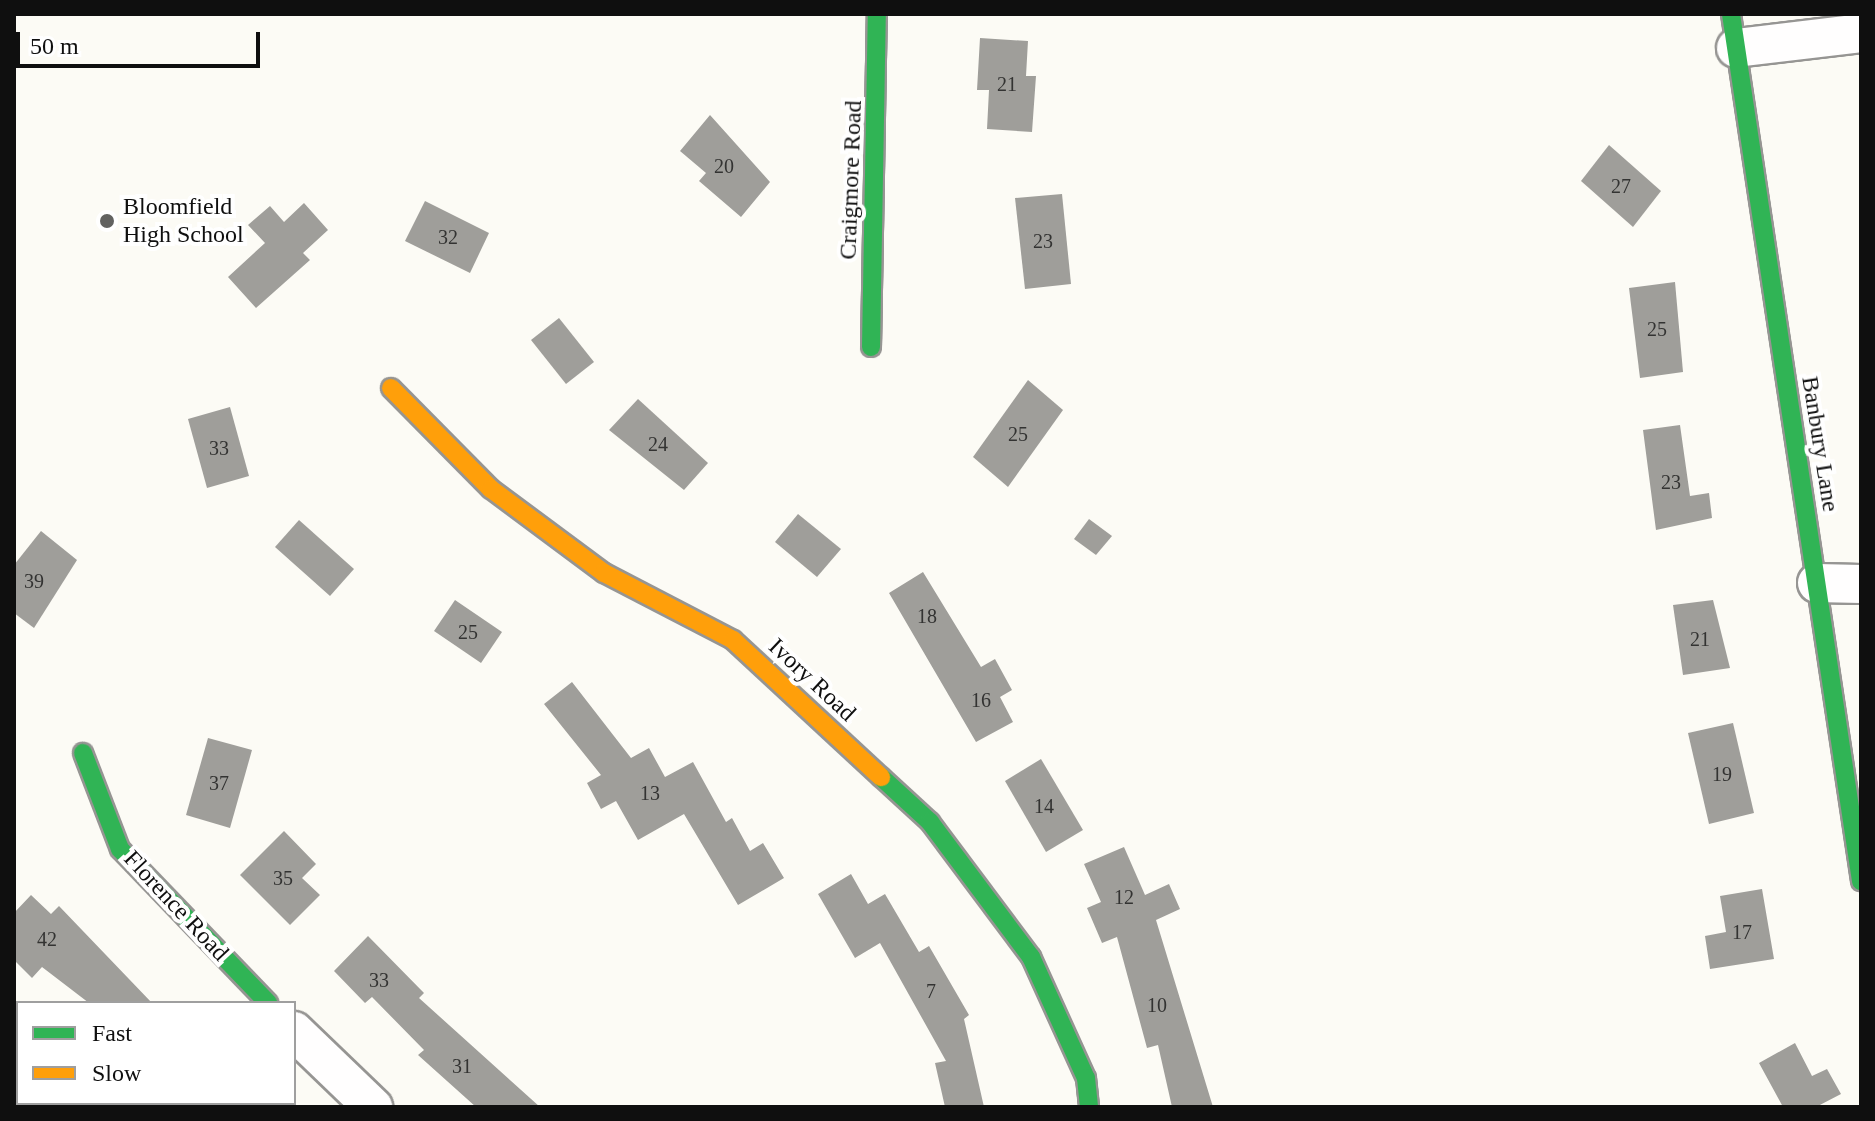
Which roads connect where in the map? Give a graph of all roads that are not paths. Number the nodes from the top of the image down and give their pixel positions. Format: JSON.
{"nodes":[{"id":1,"x":877,"y":14,"type":"edge"},
{"id":2,"x":1734,"y":31,"type":"edge"},
{"id":3,"x":1861,"y":33,"type":"edge"},
{"id":4,"x":871,"y":347,"type":"dead end"},
{"id":5,"x":391,"y":388,"type":"dead end"},
{"id":6,"x":1817,"y":583,"type":"junction"},
{"id":7,"x":1861,"y":584,"type":"edge"},
{"id":8,"x":83,"y":753,"type":"dead end"},
{"id":9,"x":1861,"y":881,"type":"edge"},
{"id":10,"x":266,"y":1001,"type":"edge"},
{"id":11,"x":296,"y":1033,"type":"edge"},
{"id":12,"x":373,"y":1107,"type":"edge"},
{"id":13,"x":1089,"y":1107,"type":"edge"}],
"edges":[{"from":1,"to":4,"type":"street","name":"Craigmore Road"},
{"from":2,"to":3,"type":"street"},
{"from":2,"to":6,"type":"street","name":"Banbury Lane"},
{"from":5,"to":13,"type":"street","name":"Ivory Road"},
{"from":6,"to":7,"type":"street"},
{"from":6,"to":9,"type":"street","name":"Banbury Lane"},
{"from":8,"to":10,"type":"street","name":"Florence Road"},
{"from":11,"to":12,"type":"street"}]}
